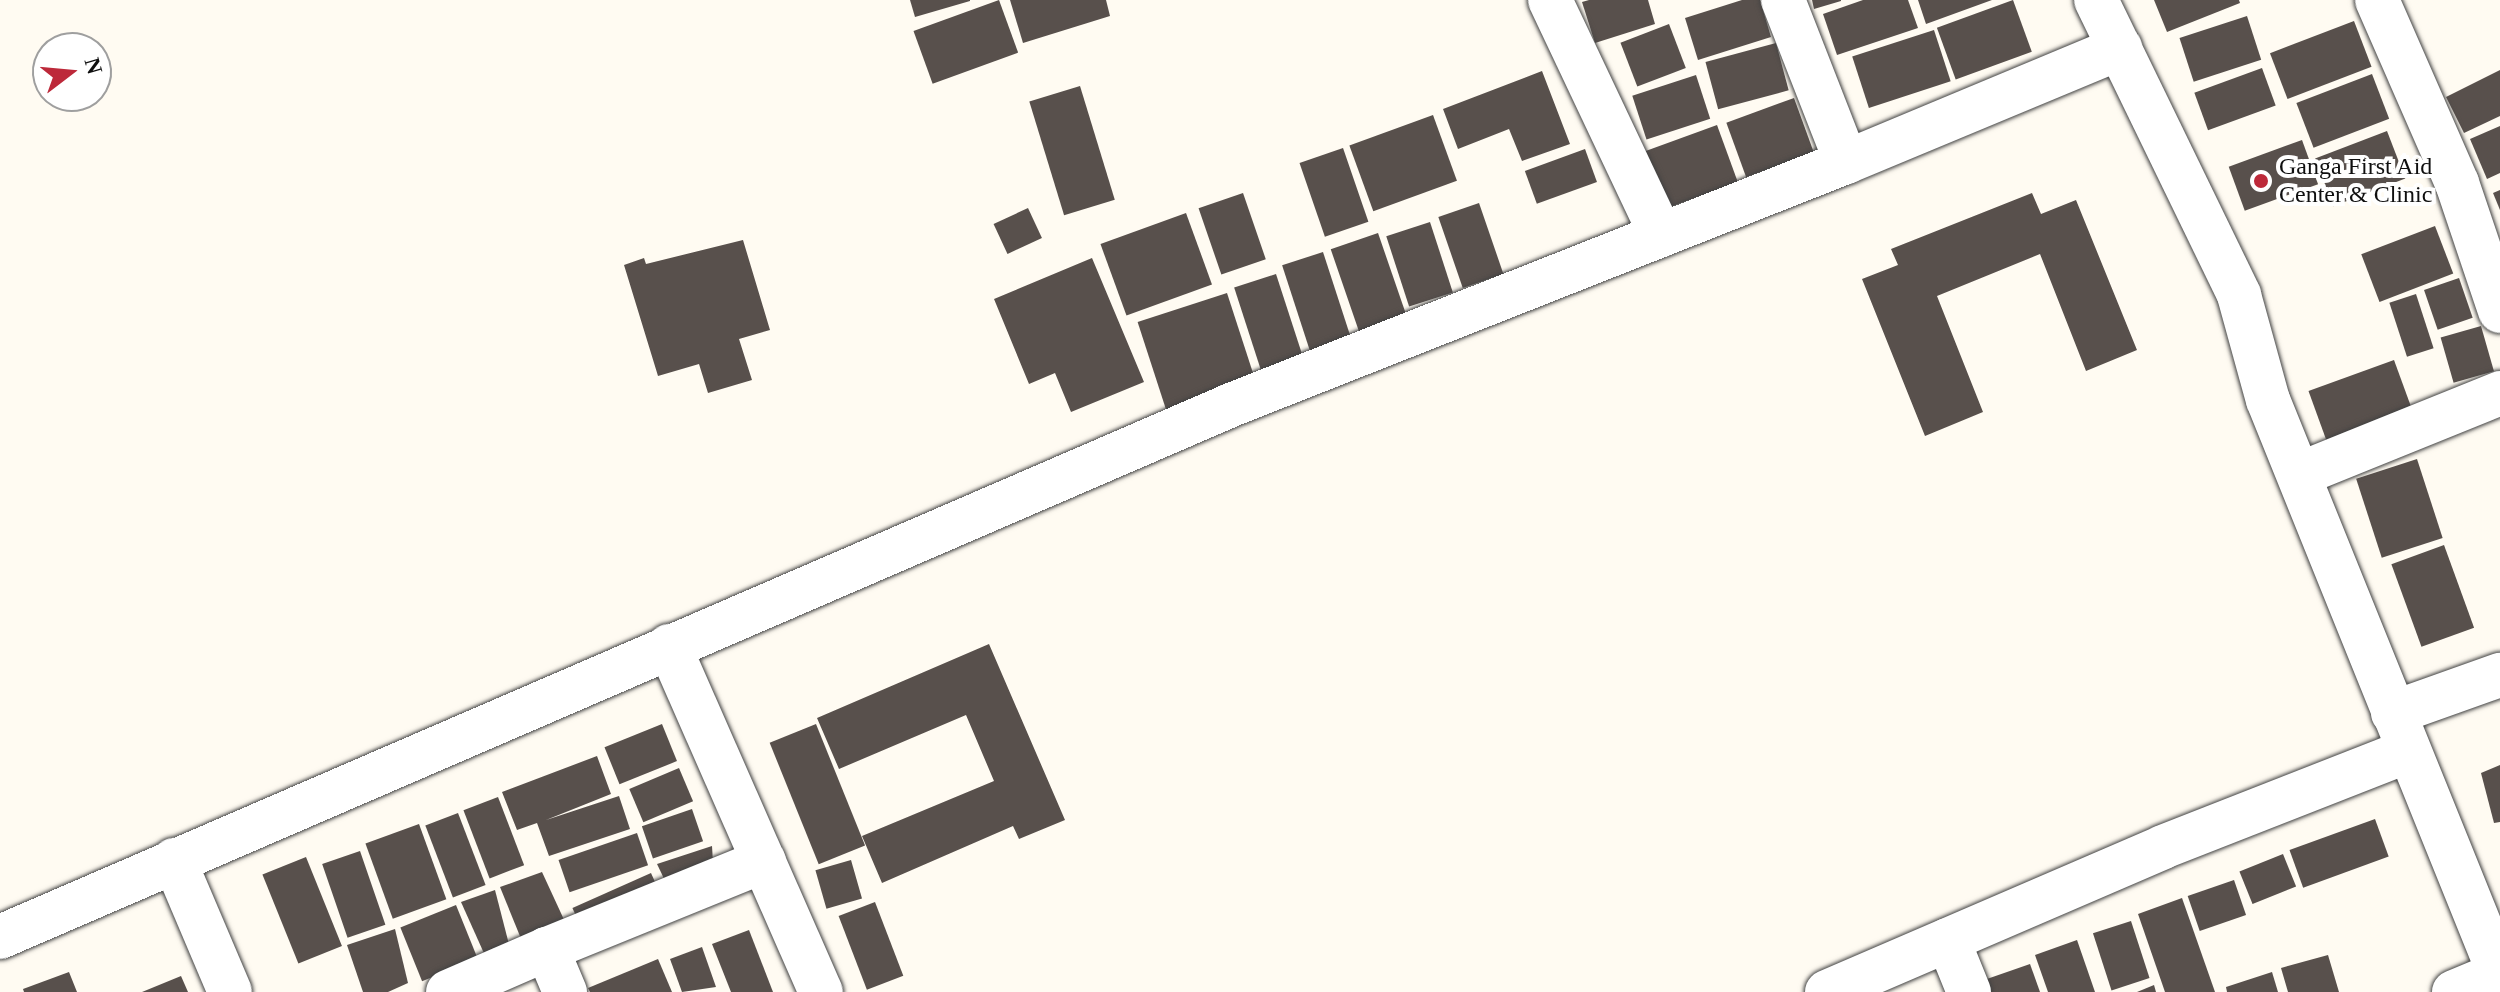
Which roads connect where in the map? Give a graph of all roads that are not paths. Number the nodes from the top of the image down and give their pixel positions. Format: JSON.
{"nodes":[{"id":1,"x":1550,"y":0,"type":"edge"},
{"id":2,"x":1783,"y":0,"type":"edge"},
{"id":3,"x":2096,"y":0,"type":"edge"},
{"id":4,"x":2377,"y":0,"type":"edge"},
{"id":5,"x":2120,"y":48,"type":"junction"},
{"id":6,"x":1846,"y":162,"type":"junction"},
{"id":7,"x":1661,"y":235,"type":"junction"},
{"id":8,"x":2500,"y":311,"type":"edge"},
{"id":9,"x":2500,"y":393,"type":"edge"},
{"id":10,"x":2300,"y":474,"type":"junction"},
{"id":11,"x":669,"y":646,"type":"junction"},
{"id":12,"x":2500,"y":675,"type":"edge"},
{"id":13,"x":2401,"y":732,"type":"junction"},
{"id":14,"x":174,"y":860,"type":"junction"},
{"id":15,"x":764,"y":861,"type":"junction"},
{"id":16,"x":0,"y":937,"type":"edge"},
{"id":17,"x":1948,"y":940,"type":"junction"},
{"id":18,"x":547,"y":949,"type":"junction"},
{"id":19,"x":2500,"y":974,"type":"edge"},
{"id":20,"x":230,"y":992,"type":"edge"},
{"id":21,"x":448,"y":992,"type":"edge"},
{"id":22,"x":565,"y":992,"type":"edge"},
{"id":23,"x":821,"y":992,"type":"edge"},
{"id":24,"x":1827,"y":992,"type":"edge"},
{"id":25,"x":1969,"y":992,"type":"edge"},
{"id":26,"x":2454,"y":992,"type":"edge"}],
"edges":[{"from":1,"to":7,"type":"street"},
{"from":2,"to":6,"type":"street"},
{"from":3,"to":5,"type":"street"},
{"from":4,"to":8,"type":"street"},
{"from":5,"to":6,"type":"street"},
{"from":5,"to":10,"type":"street"},
{"from":6,"to":7,"type":"street"},
{"from":7,"to":11,"type":"street"},
{"from":9,"to":10,"type":"street"},
{"from":10,"to":13,"type":"street"},
{"from":11,"to":14,"type":"street"},
{"from":11,"to":15,"type":"street"},
{"from":12,"to":13,"type":"street"},
{"from":13,"to":17,"type":"street"},
{"from":13,"to":19,"type":"street"},
{"from":14,"to":16,"type":"street"},
{"from":14,"to":20,"type":"street"},
{"from":15,"to":18,"type":"street"},
{"from":15,"to":23,"type":"street"},
{"from":17,"to":24,"type":"street"},
{"from":17,"to":25,"type":"street"},
{"from":18,"to":21,"type":"street"},
{"from":18,"to":22,"type":"street"},
{"from":19,"to":26,"type":"street"}]}
